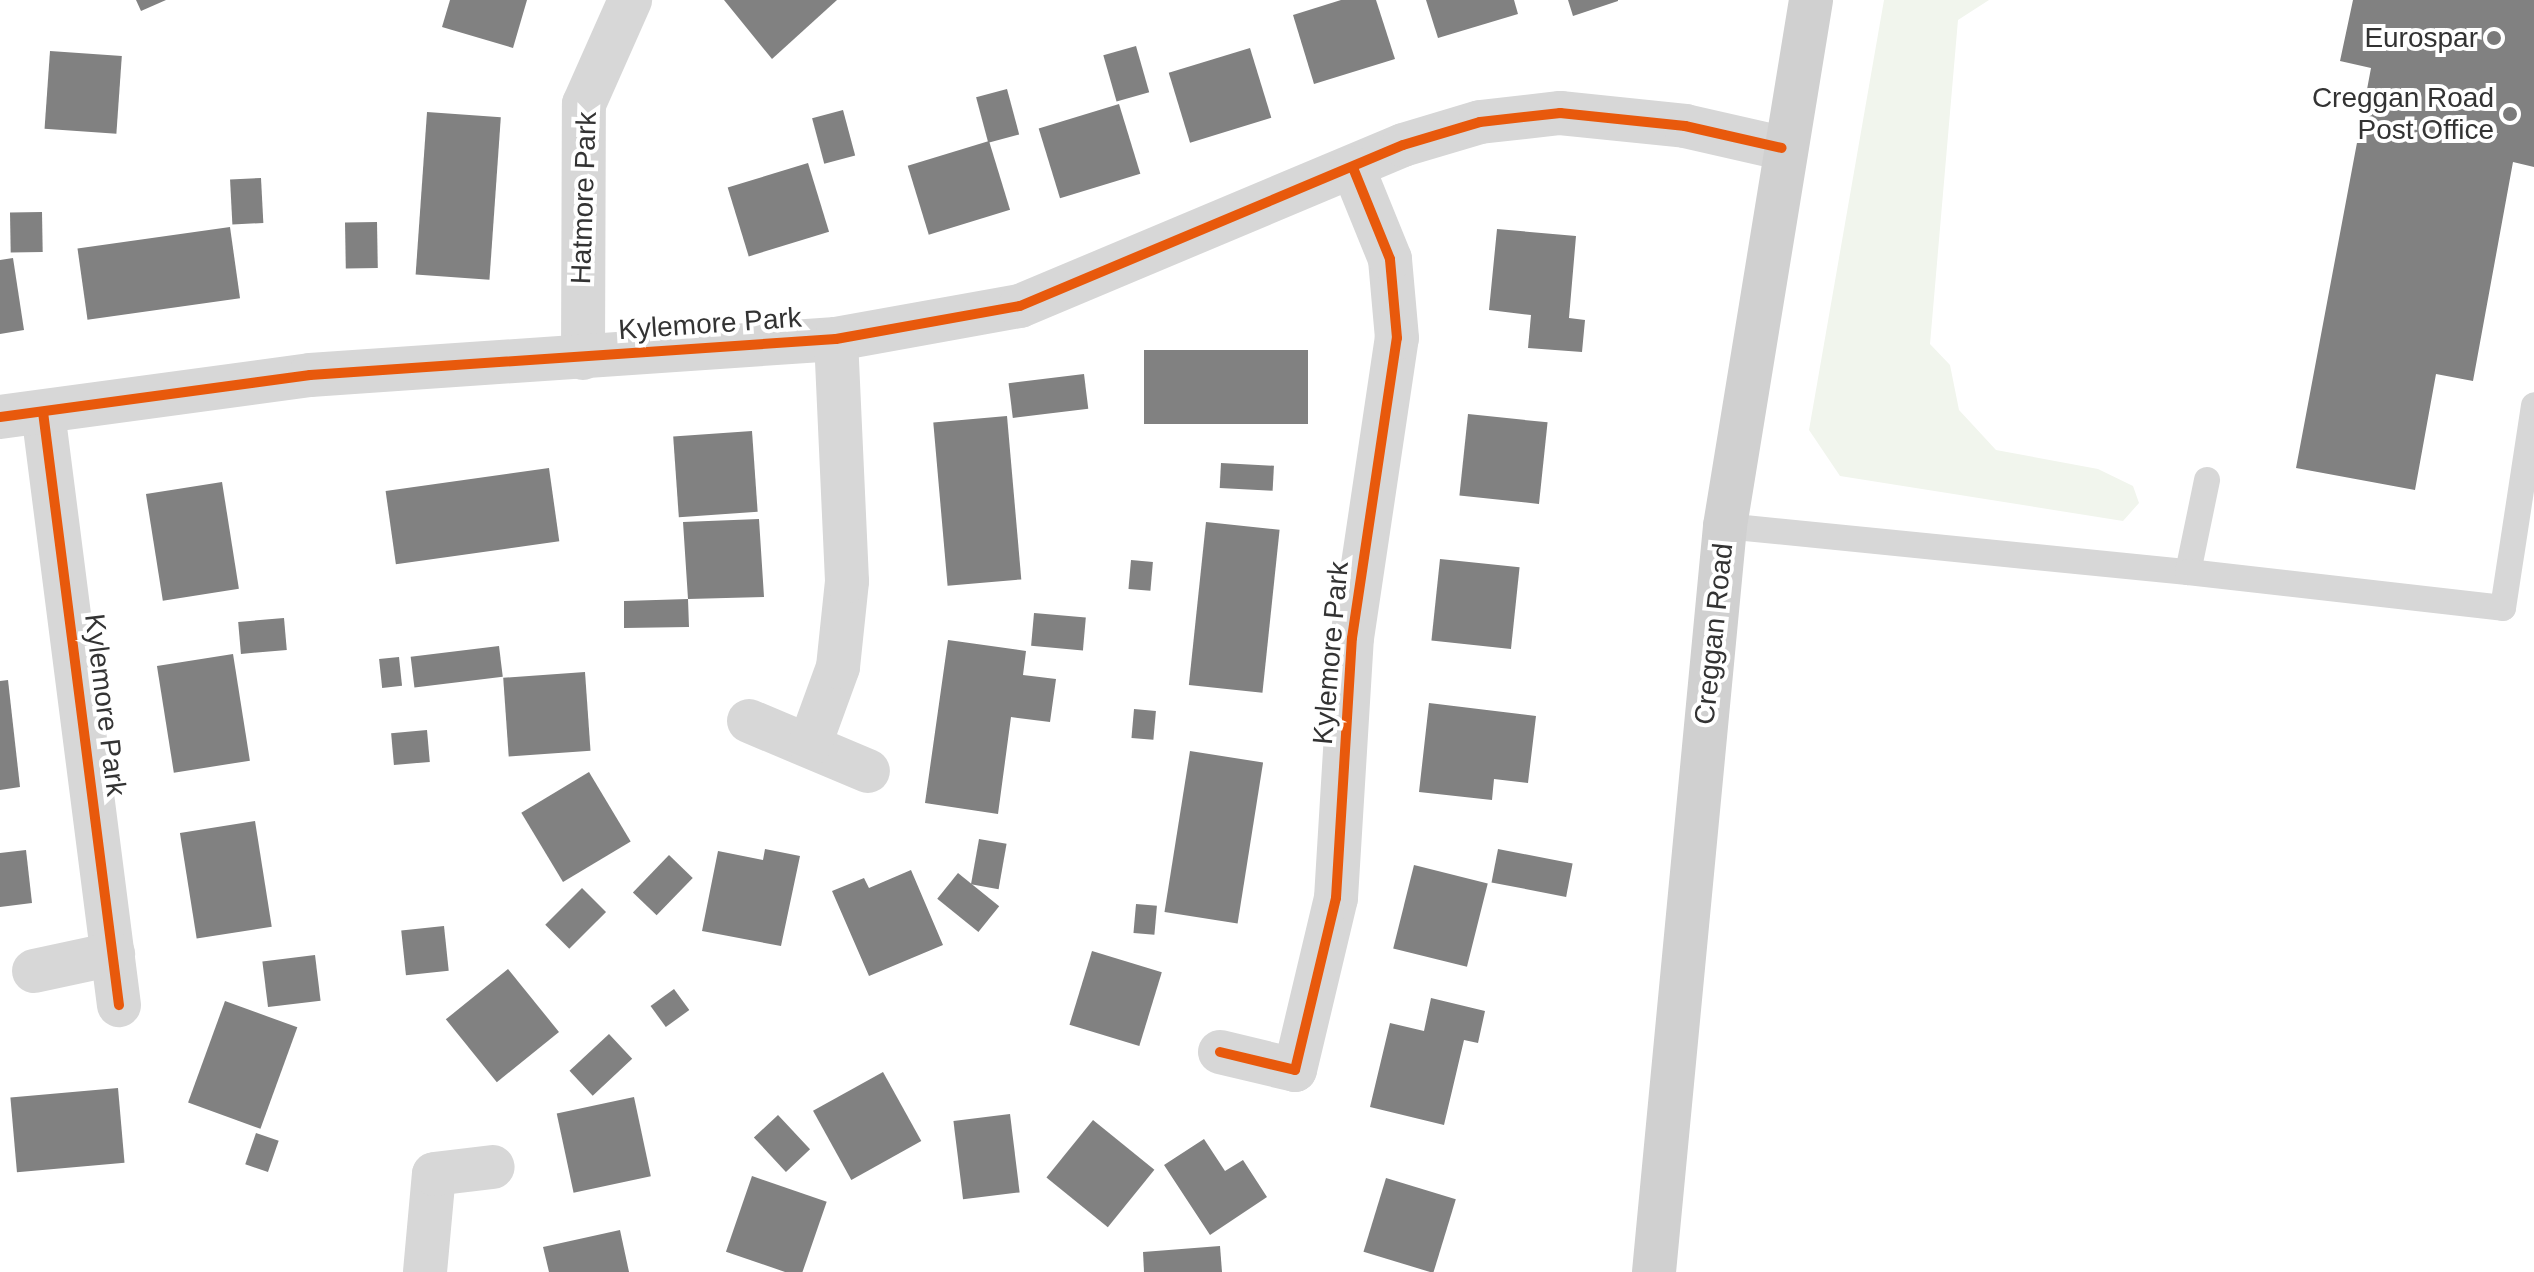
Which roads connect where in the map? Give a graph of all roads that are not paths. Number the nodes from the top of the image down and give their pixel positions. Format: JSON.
{"nodes":[{"id":1,"x":630,"y":0,"type":"edge"},
{"id":2,"x":1811,"y":0,"type":"edge"},
{"id":3,"x":1782,"y":148,"type":"junction"},
{"id":4,"x":1353,"y":168,"type":"junction"},
{"id":5,"x":836,"y":339,"type":"junction"},
{"id":6,"x":583,"y":358,"type":"junction"},
{"id":7,"x":2534,"y":405,"type":"edge"},
{"id":8,"x":43,"y":412,"type":"junction"},
{"id":9,"x":0,"y":417,"type":"edge"},
{"id":10,"x":2207,"y":480,"type":"dead end"},
{"id":11,"x":1725,"y":526,"type":"junction"},
{"id":12,"x":2188,"y":572,"type":"junction"},
{"id":13,"x":749,"y":721,"type":"dead end"},
{"id":14,"x":810,"y":744,"type":"junction"},
{"id":15,"x":868,"y":771,"type":"dead end"},
{"id":16,"x":113,"y":954,"type":"junction"},
{"id":17,"x":34,"y":971,"type":"dead end"},
{"id":18,"x":119,"y":1005,"type":"dead end"},
{"id":19,"x":1220,"y":1052,"type":"dead end"},
{"id":20,"x":493,"y":1167,"type":"dead end"},
{"id":21,"x":425,"y":1272,"type":"edge"},
{"id":22,"x":1654,"y":1272,"type":"edge"}],
"edges":[{"from":1,"to":6,"type":"street","name":"Hatmore Park"},
{"from":2,"to":3,"type":"main road","name":"Creggan Road"},
{"from":3,"to":4,"type":"street","name":"Kylemore Park"},
{"from":3,"to":11,"type":"main road","name":"Creggan Road"},
{"from":4,"to":5,"type":"street","name":"Kylemore Park"},
{"from":4,"to":19,"type":"street","name":"Kylemore Park"},
{"from":5,"to":6,"type":"street","name":"Kylemore Park"},
{"from":5,"to":14,"type":"street","name":"Kylemore Park"},
{"from":6,"to":8,"type":"street","name":"Kylemore Park"},
{"from":7,"to":12,"type":"lane"},
{"from":8,"to":9,"type":"street","name":"Kylemore Park"},
{"from":8,"to":16,"type":"street","name":"Kylemore Park"},
{"from":10,"to":12,"type":"lane"},
{"from":11,"to":12,"type":"lane"},
{"from":11,"to":22,"type":"main road","name":"Creggan Road"},
{"from":13,"to":14,"type":"street"},
{"from":14,"to":15,"type":"street"},
{"from":16,"to":17,"type":"street"},
{"from":16,"to":18,"type":"street","name":"Kylemore Park"},
{"from":20,"to":21,"type":"street"}]}
